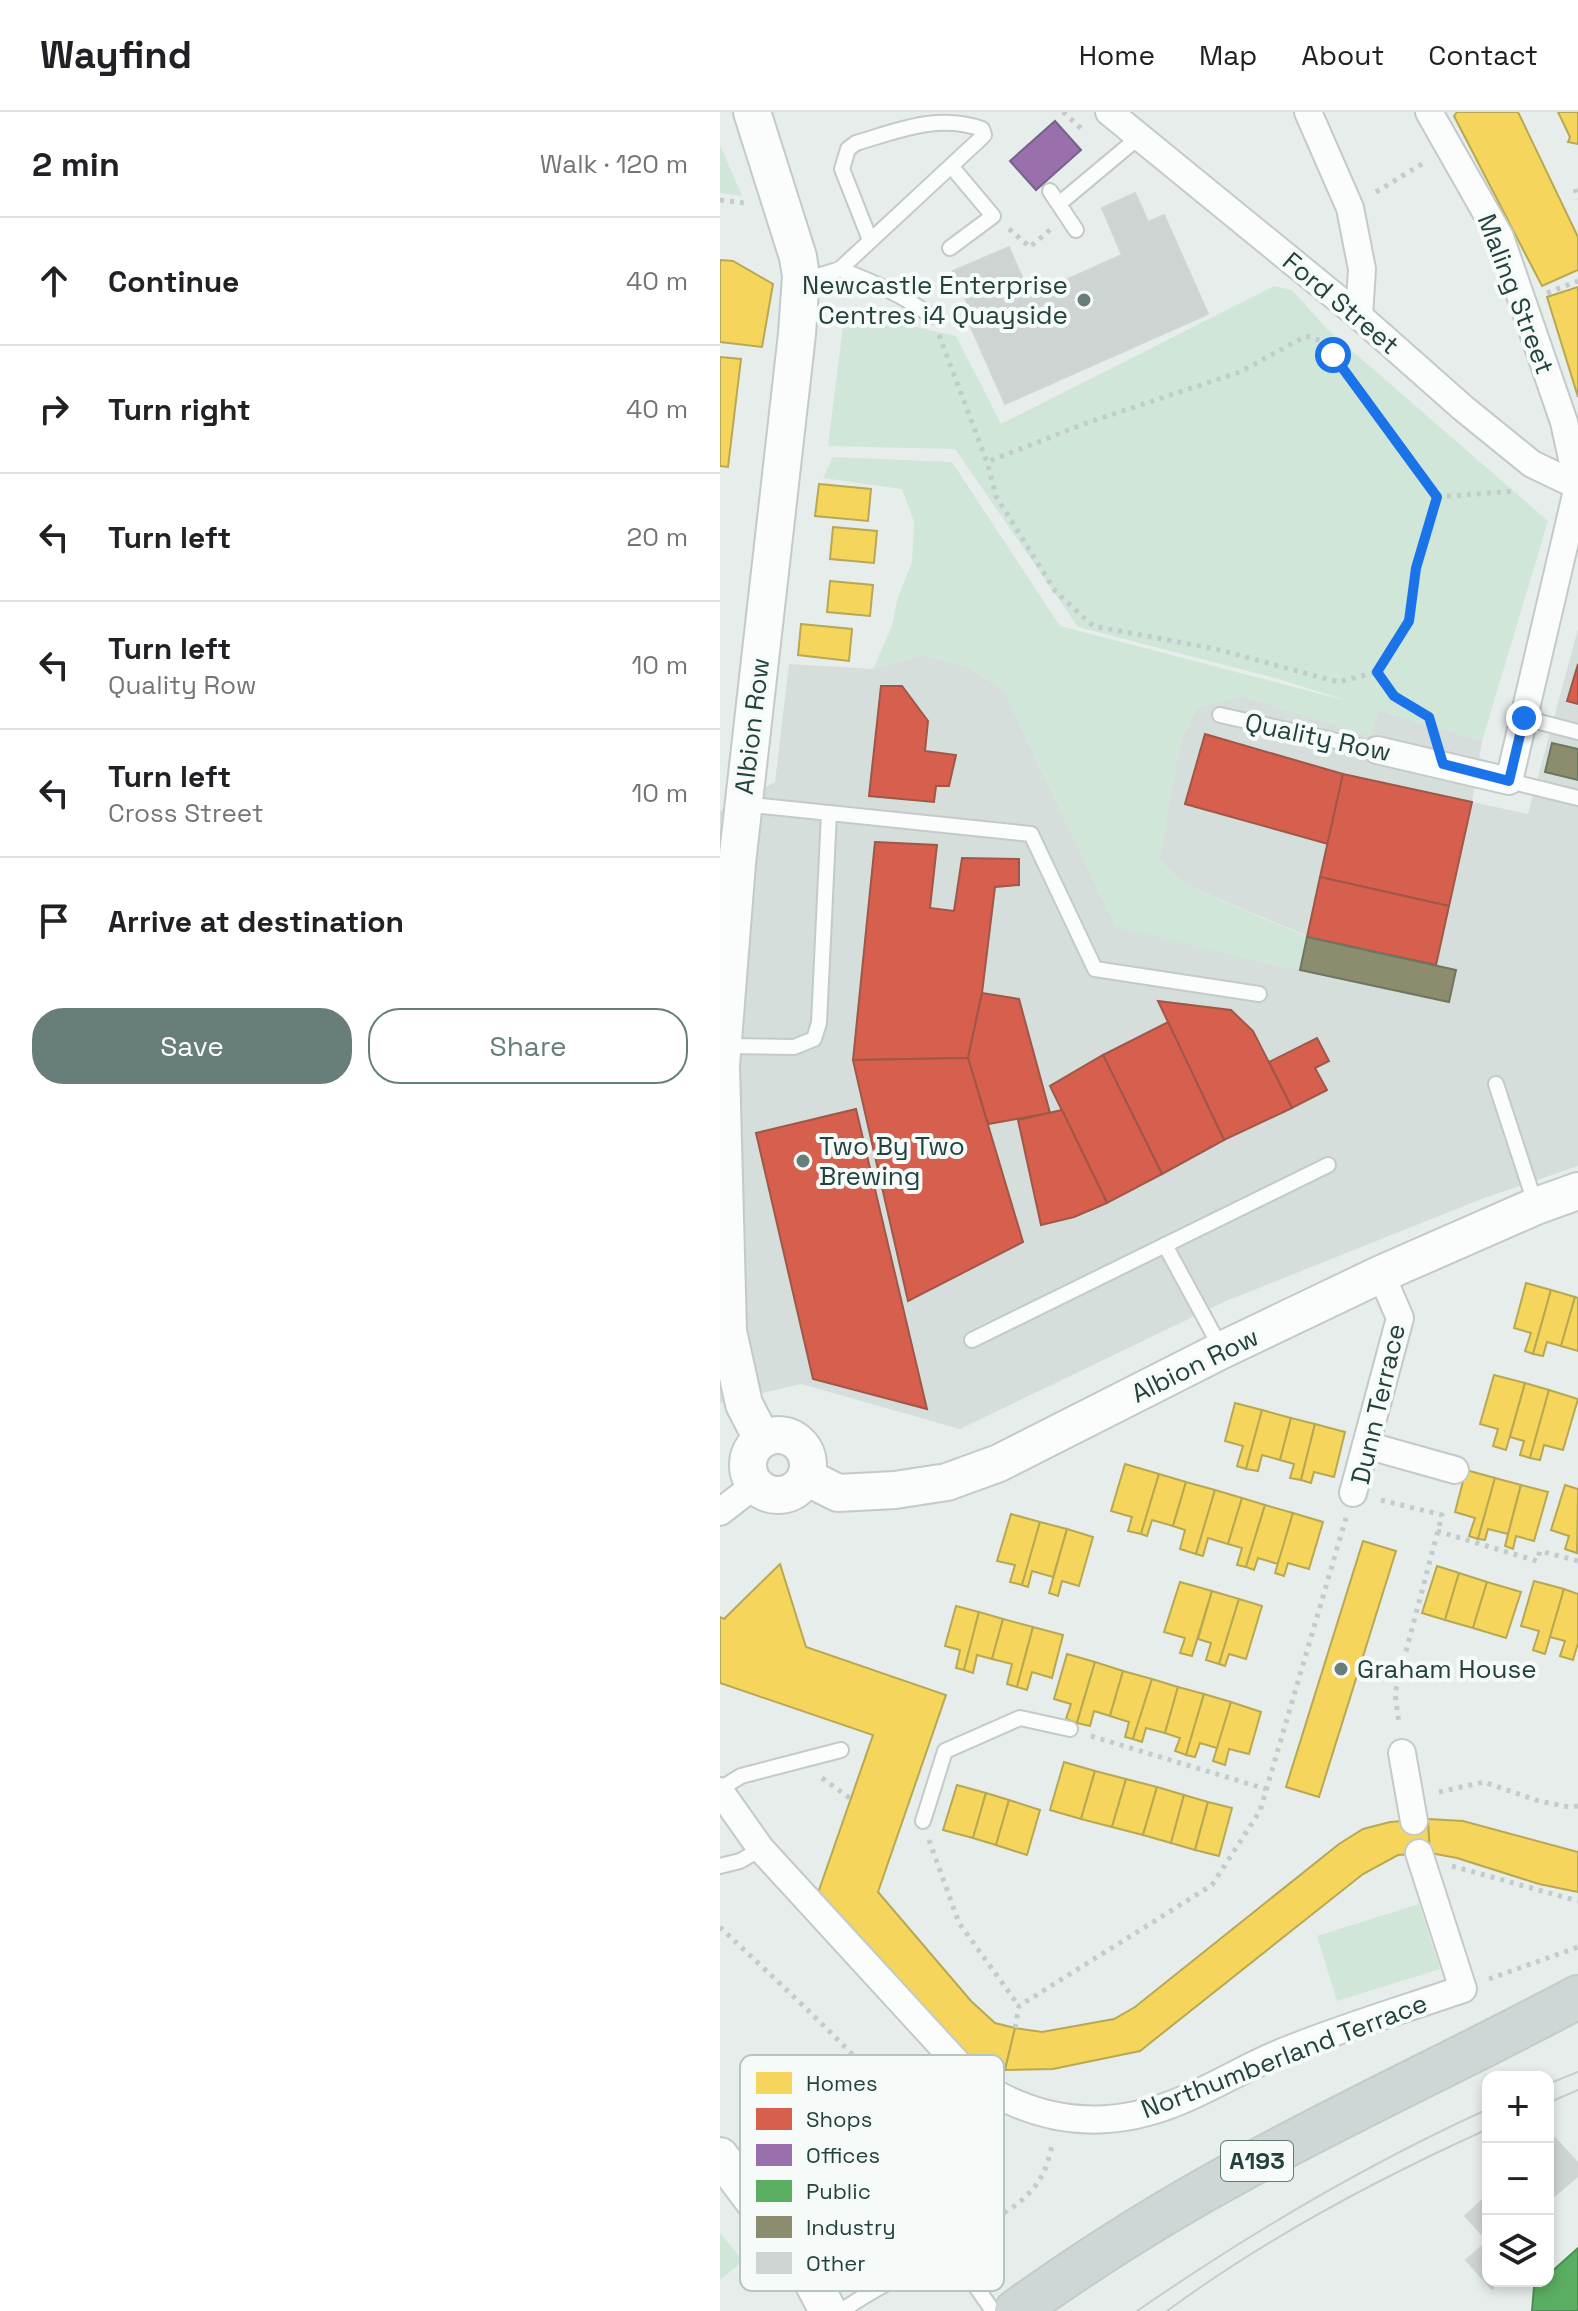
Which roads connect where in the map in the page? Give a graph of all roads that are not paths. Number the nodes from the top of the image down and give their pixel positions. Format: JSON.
{"nodes":[{"id":1,"x":752,"y":112,"type":"edge"},
{"id":2,"x":1109,"y":112,"type":"edge"},
{"id":3,"x":1308,"y":112,"type":"edge"},
{"id":4,"x":1429,"y":112,"type":"edge"},
{"id":5,"x":1139,"y":137,"type":"junction"},
{"id":6,"x":951,"y":166,"type":"junction"},
{"id":7,"x":1050,"y":191,"type":"dead end"},
{"id":8,"x":1060,"y":203,"type":"junction"},
{"id":9,"x":1076,"y":230,"type":"dead end"},
{"id":10,"x":870,"y":240,"type":"junction"},
{"id":11,"x":950,"y":248,"type":"dead end"},
{"id":12,"x":840,"y":269,"type":"junction"},
{"id":13,"x":801,"y":276,"type":"junction"},
{"id":14,"x":931,"y":316,"type":"road end"},
{"id":15,"x":1359,"y":316,"type":"junction"},
{"id":16,"x":1571,"y":420,"type":"edge"},
{"id":17,"x":1578,"y":486,"type":"edge"},
{"id":18,"x":1220,"y":715,"type":"dead end"},
{"id":19,"x":1524,"y":718,"type":"junction"},
{"id":20,"x":1578,"y":732,"type":"edge"},
{"id":21,"x":1377,"y":750,"type":"joint"},
{"id":22,"x":1509,"y":781,"type":"junction"},
{"id":23,"x":1578,"y":798,"type":"edge"},
{"id":24,"x":743,"y":804,"type":"junction"},
{"id":25,"x":829,"y":813,"type":"junction"},
{"id":26,"x":728,"y":862,"type":"edge"},
{"id":27,"x":1259,"y":994,"type":"dead end"},
{"id":28,"x":721,"y":1060,"type":"edge"},
{"id":29,"x":1496,"y":1084,"type":"dead end"},
{"id":30,"x":1328,"y":1165,"type":"dead end"},
{"id":31,"x":1578,"y":1191,"type":"edge"},
{"id":32,"x":1536,"y":1206,"type":"junction"},
{"id":33,"x":1165,"y":1245,"type":"junction"},
{"id":34,"x":1381,"y":1274,"type":"junction"},
{"id":35,"x":972,"y":1340,"type":"dead end"},
{"id":36,"x":1222,"y":1350,"type":"junction"},
{"id":37,"x":762,"y":1439,"type":"junction"},
{"id":38,"x":1366,"y":1445,"type":"junction"},
{"id":39,"x":1455,"y":1470,"type":"dead end"},
{"id":40,"x":806,"y":1477,"type":"junction"},
{"id":41,"x":755,"y":1485,"type":"junction"},
{"id":42,"x":1353,"y":1493,"type":"road end"},
{"id":43,"x":720,"y":1512,"type":"edge"},
{"id":44,"x":1070,"y":1729,"type":"road end"},
{"id":45,"x":841,"y":1750,"type":"dead end"},
{"id":46,"x":1402,"y":1753,"type":"road end"},
{"id":47,"x":720,"y":1790,"type":"edge"},
{"id":48,"x":1413,"y":1810,"type":"road end"},
{"id":49,"x":923,"y":1821,"type":"road end"},
{"id":50,"x":751,"y":1855,"type":"junction"},
{"id":51,"x":1422,"y":1860,"type":"road end"},
{"id":52,"x":720,"y":1866,"type":"edge"},
{"id":53,"x":1578,"y":1997,"type":"edge"},
{"id":54,"x":1578,"y":2024,"type":"edge"},
{"id":55,"x":1475,"y":2052,"type":"junction"},
{"id":56,"x":948,"y":2055,"type":"edge"},
{"id":57,"x":1004,"y":2098,"type":"edge"},
{"id":58,"x":720,"y":2156,"type":"edge"},
{"id":59,"x":740,"y":2183,"type":"edge"},
{"id":60,"x":817,"y":2291,"type":"edge"},
{"id":61,"x":877,"y":2291,"type":"edge"},
{"id":62,"x":979,"y":2291,"type":"edge"},
{"id":63,"x":1032,"y":2300,"type":"edge"},
{"id":64,"x":828,"y":2311,"type":"edge"},
{"id":65,"x":841,"y":2311,"type":"edge"},
{"id":66,"x":993,"y":2311,"type":"edge"}],
"edges":[{"from":1,"to":13,"type":"street","name":"Albion Row"},
{"from":2,"to":5,"type":"street","name":"Ford Street"},
{"from":3,"to":15,"type":"street"},
{"from":4,"to":16,"type":"street","name":"Maling Street"},
{"from":5,"to":8,"type":"lane"},
{"from":5,"to":15,"type":"street","name":"Ford Street"},
{"from":6,"to":10,"type":"lane"},
{"from":6,"to":10,"type":"lane"},
{"from":6,"to":11,"type":"lane"},
{"from":7,"to":8,"type":"lane"},
{"from":8,"to":9,"type":"lane"},
{"from":10,"to":12,"type":"lane"},
{"from":12,"to":13,"type":"lane"},
{"from":12,"to":14,"type":"lane"},
{"from":13,"to":24,"type":"street","name":"Albion Row"},
{"from":15,"to":17,"type":"street","name":"Ford Street"},
{"from":16,"to":17,"type":"street","name":"Maling Street"},
{"from":17,"to":19,"type":"street"},
{"from":18,"to":21,"type":"lane","name":"Quality Row"},
{"from":19,"to":20,"type":"lane"},
{"from":19,"to":22,"type":"street"},
{"from":21,"to":22,"type":"street","name":"Quality Row"},
{"from":22,"to":23,"type":"lane"},
{"from":24,"to":25,"type":"lane"},
{"from":24,"to":26,"type":"street","name":"Albion Row"},
{"from":25,"to":27,"type":"lane"},
{"from":25,"to":28,"type":"lane"},
{"from":26,"to":28,"type":"street","name":"Albion Row"},
{"from":28,"to":37,"type":"street","name":"Albion Row"},
{"from":29,"to":32,"type":"lane"},
{"from":30,"to":33,"type":"lane"},
{"from":31,"to":32,"type":"street","name":"Albion Row"},
{"from":32,"to":34,"type":"street","name":"Albion Row"},
{"from":33,"to":35,"type":"lane"},
{"from":33,"to":36,"type":"lane"},
{"from":34,"to":36,"type":"street","name":"Albion Row"},
{"from":34,"to":38,"type":"street","name":"Dunn Terrace"},
{"from":36,"to":40,"type":"street","name":"Albion Row"},
{"from":37,"to":40,"type":"street"},
{"from":37,"to":41,"type":"street"},
{"from":38,"to":39,"type":"street"},
{"from":38,"to":42,"type":"street","name":"Dunn Terrace"},
{"from":40,"to":41,"type":"street"},
{"from":41,"to":43,"type":"street"},
{"from":44,"to":49,"type":"lane"},
{"from":45,"to":47,"type":"lane"},
{"from":46,"to":48,"type":"street"},
{"from":47,"to":50,"type":"street","name":"Northumberland Terrace"},
{"from":50,"to":52,"type":"lane"},
{"from":50,"to":56,"type":"street","name":"Northumberland Terrace"},
{"from":51,"to":57,"type":"street","name":"Northumberland Terrace"},
{"from":53,"to":55,"type":"main road","number":"A193"},
{"from":54,"to":55,"type":"main road","number":"A193"},
{"from":55,"to":63,"type":"main road","number":"A193"},
{"from":58,"to":59,"type":"street"},
{"from":60,"to":64,"type":"street"},
{"from":61,"to":65,"type":"lane"},
{"from":62,"to":66,"type":"lane"}]}
